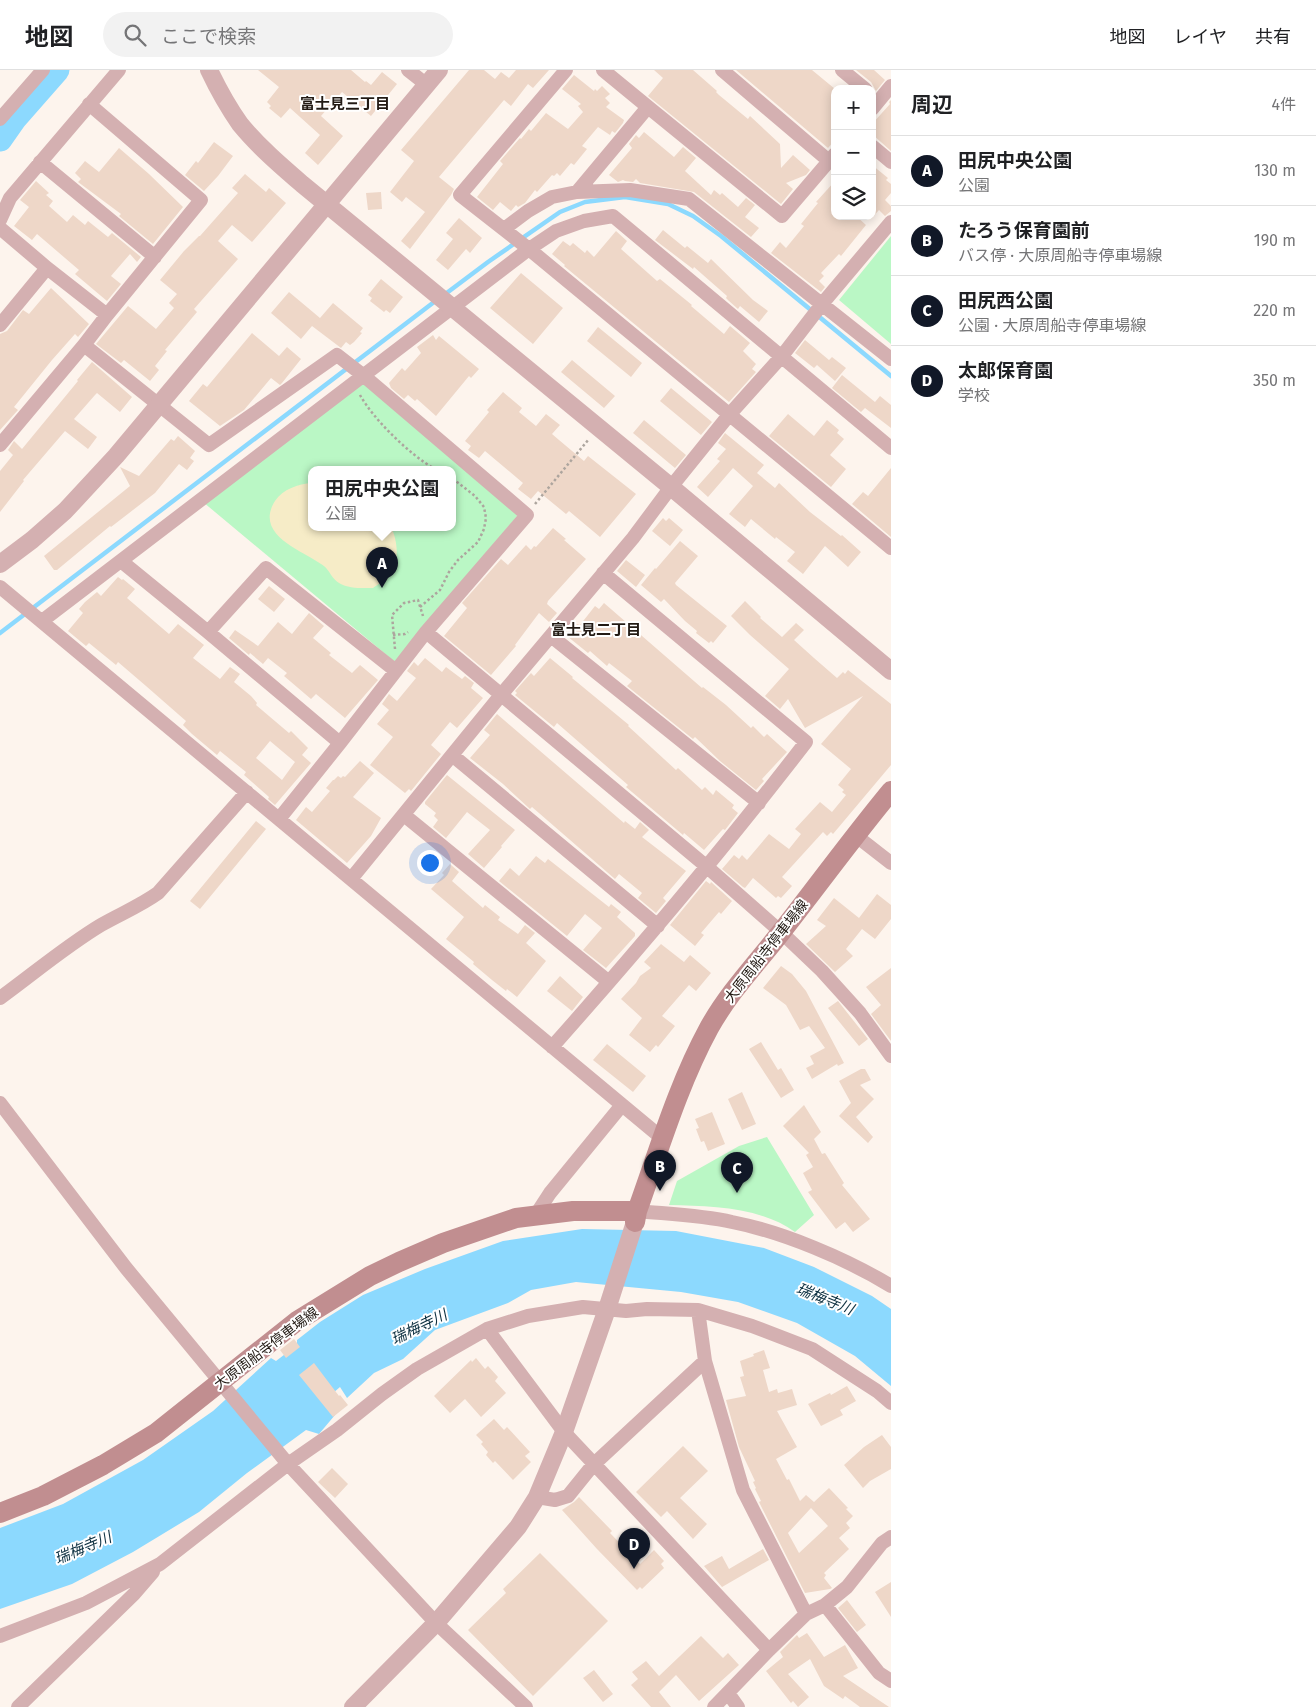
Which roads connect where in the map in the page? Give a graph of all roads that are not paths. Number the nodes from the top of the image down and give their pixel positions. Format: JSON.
{"nodes":[{"id":1,"x":43,"y":70,"type":"edge"},
{"id":2,"x":120,"y":70,"type":"edge"},
{"id":3,"x":209,"y":70,"type":"edge"},
{"id":4,"x":408,"y":70,"type":"edge"},
{"id":5,"x":439,"y":70,"type":"edge"},
{"id":6,"x":566,"y":70,"type":"edge"},
{"id":7,"x":603,"y":70,"type":"edge"},
{"id":8,"x":722,"y":70,"type":"edge"},
{"id":9,"x":842,"y":70,"type":"edge"},
{"id":10,"x":427,"y":85,"type":"junction"},
{"id":11,"x":860,"y":85,"type":"edge"},
{"id":12,"x":891,"y":86,"type":"edge"},
{"id":13,"x":876,"y":100,"type":"edge"},
{"id":14,"x":89,"y":104,"type":"junction"},
{"id":15,"x":648,"y":107,"type":"junction"},
{"id":16,"x":0,"y":119,"type":"edge"},
{"id":17,"x":876,"y":149,"type":"edge"},
{"id":18,"x":831,"y":157,"type":"edge"},
{"id":19,"x":831,"y":159,"type":"edge"},
{"id":20,"x":40,"y":162,"type":"junction"},
{"id":21,"x":891,"y":162,"type":"edge"},
{"id":22,"x":577,"y":192,"type":"junction"},
{"id":23,"x":327,"y":204,"type":"junction"},
{"id":24,"x":0,"y":220,"type":"edge"},
{"id":25,"x":891,"y":222,"type":"edge"},
{"id":26,"x":0,"y":228,"type":"edge"},
{"id":27,"x":504,"y":229,"type":"junction"},
{"id":28,"x":529,"y":249,"type":"junction"},
{"id":29,"x":155,"y":256,"type":"junction"},
{"id":30,"x":47,"y":268,"type":"junction"},
{"id":31,"x":453,"y":307,"type":"junction"},
{"id":32,"x":820,"y":307,"type":"junction"},
{"id":33,"x":107,"y":315,"type":"junction"},
{"id":34,"x":0,"y":325,"type":"edge"},
{"id":35,"x":84,"y":345,"type":"junction"},
{"id":36,"x":782,"y":356,"type":"junction"},
{"id":37,"x":891,"y":359,"type":"edge"},
{"id":38,"x":359,"y":380,"type":"junction"},
{"id":39,"x":159,"y":404,"type":"junction"},
{"id":40,"x":729,"y":415,"type":"junction"},
{"id":41,"x":0,"y":445,"type":"edge"},
{"id":42,"x":891,"y":448,"type":"edge"},
{"id":43,"x":671,"y":487,"type":"junction"},
{"id":44,"x":891,"y":548,"type":"edge"},
{"id":45,"x":121,"y":561,"type":"junction"},
{"id":46,"x":0,"y":564,"type":"edge"},
{"id":47,"x":603,"y":572,"type":"junction"},
{"id":48,"x":0,"y":587,"type":"edge"},
{"id":49,"x":42,"y":621,"type":"junction"},
{"id":50,"x":208,"y":632,"type":"junction"},
{"id":51,"x":426,"y":632,"type":"junction"},
{"id":52,"x":551,"y":636,"type":"junction"},
{"id":53,"x":396,"y":671,"type":"junction"},
{"id":54,"x":891,"y":671,"type":"edge"},
{"id":55,"x":501,"y":695,"type":"junction"},
{"id":56,"x":340,"y":743,"type":"junction"},
{"id":57,"x":452,"y":755,"type":"junction"},
{"id":58,"x":891,"y":791,"type":"edge"},
{"id":59,"x":247,"y":792,"type":"junction"},
{"id":60,"x":759,"y":803,"type":"junction"},
{"id":61,"x":404,"y":816,"type":"junction"},
{"id":62,"x":279,"y":819,"type":"junction"},
{"id":63,"x":855,"y":835,"type":"junction"},
{"id":64,"x":891,"y":863,"type":"edge"},
{"id":65,"x":706,"y":866,"type":"junction"},
{"id":66,"x":351,"y":879,"type":"junction"},
{"id":67,"x":658,"y":926,"type":"junction"},
{"id":68,"x":781,"y":932,"type":"junction"},
{"id":69,"x":609,"y":982,"type":"junction"},
{"id":70,"x":0,"y":998,"type":"edge"},
{"id":71,"x":552,"y":1047,"type":"junction"},
{"id":72,"x":891,"y":1056,"type":"edge"},
{"id":73,"x":0,"y":1103,"type":"edge"},
{"id":74,"x":622,"y":1105,"type":"junction"},
{"id":75,"x":663,"y":1139,"type":"junction"},
{"id":76,"x":535,"y":1216,"type":"junction"},
{"id":77,"x":636,"y":1216,"type":"junction"},
{"id":78,"x":891,"y":1285,"type":"edge"},
{"id":79,"x":607,"y":1309,"type":"junction"},
{"id":80,"x":698,"y":1310,"type":"junction"},
{"id":81,"x":487,"y":1329,"type":"junction"},
{"id":82,"x":705,"y":1361,"type":"junction"},
{"id":83,"x":221,"y":1382,"type":"junction"},
{"id":84,"x":891,"y":1403,"type":"edge"},
{"id":85,"x":564,"y":1432,"type":"junction"},
{"id":86,"x":288,"y":1464,"type":"junction"},
{"id":87,"x":593,"y":1465,"type":"junction"},
{"id":88,"x":537,"y":1497,"type":"junction"},
{"id":89,"x":0,"y":1513,"type":"edge"},
{"id":90,"x":891,"y":1537,"type":"edge"},
{"id":91,"x":160,"y":1564,"type":"junction"},
{"id":92,"x":825,"y":1605,"type":"junction"},
{"id":93,"x":806,"y":1614,"type":"junction"},
{"id":94,"x":436,"y":1624,"type":"junction"},
{"id":95,"x":0,"y":1636,"type":"edge"},
{"id":96,"x":769,"y":1650,"type":"junction"},
{"id":97,"x":891,"y":1681,"type":"edge"},
{"id":98,"x":728,"y":1692,"type":"junction"},
{"id":99,"x":18,"y":1707,"type":"edge"},
{"id":100,"x":353,"y":1707,"type":"edge"},
{"id":101,"x":526,"y":1707,"type":"edge"},
{"id":102,"x":714,"y":1707,"type":"edge"},
{"id":103,"x":738,"y":1707,"type":"edge"}],
"edges":[{"from":1,"to":16,"type":"street"},
{"from":2,"to":14,"type":"street"},
{"from":3,"to":23,"type":"street"},
{"from":4,"to":10,"type":"street"},
{"from":5,"to":10,"type":"street"},
{"from":6,"to":27,"type":"street"},
{"from":7,"to":15,"type":"street"},
{"from":8,"to":18,"type":"street"},
{"from":9,"to":11,"type":"street"},
{"from":10,"to":23,"type":"street"},
{"from":12,"to":13,"type":"street"},
{"from":14,"to":20,"type":"street"},
{"from":14,"to":29,"type":"street"},
{"from":15,"to":19,"type":"street"},
{"from":15,"to":22,"type":"street"},
{"from":17,"to":21,"type":"street"},
{"from":20,"to":24,"type":"street"},
{"from":20,"to":29,"type":"street"},
{"from":22,"to":27,"type":"street"},
{"from":22,"to":32,"type":"street"},
{"from":23,"to":31,"type":"street"},
{"from":23,"to":39,"type":"street"},
{"from":25,"to":32,"type":"street"},
{"from":26,"to":30,"type":"street"},
{"from":27,"to":28,"type":"street"},
{"from":28,"to":31,"type":"street"},
{"from":28,"to":36,"type":"street"},
{"from":28,"to":40,"type":"street"},
{"from":29,"to":33,"type":"street"},
{"from":30,"to":33,"type":"street"},
{"from":30,"to":34,"type":"street"},
{"from":31,"to":38,"type":"street"},
{"from":31,"to":43,"type":"street"},
{"from":32,"to":36,"type":"street"},
{"from":32,"to":37,"type":"street"},
{"from":33,"to":35,"type":"street"},
{"from":35,"to":39,"type":"street"},
{"from":35,"to":41,"type":"street"},
{"from":36,"to":40,"type":"street"},
{"from":36,"to":42,"type":"street"},
{"from":38,"to":39,"type":"street"},
{"from":38,"to":45,"type":"street"},
{"from":38,"to":51,"type":"street"},
{"from":39,"to":46,"type":"street"},
{"from":40,"to":43,"type":"street"},
{"from":40,"to":44,"type":"street"},
{"from":43,"to":47,"type":"street"},
{"from":43,"to":54,"type":"street"},
{"from":45,"to":49,"type":"street"},
{"from":45,"to":50,"type":"street"},
{"from":47,"to":52,"type":"street"},
{"from":47,"to":60,"type":"street"},
{"from":48,"to":49,"type":"street"},
{"from":49,"to":59,"type":"street"},
{"from":50,"to":53,"type":"street"},
{"from":50,"to":56,"type":"street"},
{"from":51,"to":53,"type":"street"},
{"from":51,"to":55,"type":"street"},
{"from":52,"to":55,"type":"street"},
{"from":52,"to":60,"type":"street"},
{"from":53,"to":56,"type":"street"},
{"from":55,"to":57,"type":"street"},
{"from":55,"to":65,"type":"street"},
{"from":56,"to":62,"type":"street"},
{"from":57,"to":61,"type":"street"},
{"from":57,"to":67,"type":"street"},
{"from":58,"to":63,"type":"main road","name":"大原周船寺停車場線"},
{"from":59,"to":62,"type":"street"},
{"from":59,"to":70,"type":"street"},
{"from":60,"to":65,"type":"street"},
{"from":61,"to":66,"type":"street"},
{"from":61,"to":69,"type":"street"},
{"from":62,"to":66,"type":"street"},
{"from":63,"to":64,"type":"street"},
{"from":63,"to":68,"type":"main road","name":"大原周船寺停車場線"},
{"from":65,"to":67,"type":"street"},
{"from":65,"to":68,"type":"street"},
{"from":66,"to":71,"type":"street"},
{"from":67,"to":69,"type":"street"},
{"from":68,"to":72,"type":"street"},
{"from":68,"to":75,"type":"main road","name":"大原周船寺停車場線"},
{"from":69,"to":71,"type":"street"},
{"from":71,"to":74,"type":"street"},
{"from":73,"to":83,"type":"street"},
{"from":74,"to":75,"type":"street"},
{"from":74,"to":76,"type":"street"},
{"from":75,"to":77,"type":"main road","name":"大原周船寺停車場線"},
{"from":76,"to":77,"type":"main road","name":"大原周船寺停車場線"},
{"from":76,"to":83,"type":"main road","name":"大原周船寺停車場線"},
{"from":77,"to":78,"type":"street"},
{"from":77,"to":79,"type":"street"},
{"from":79,"to":80,"type":"street"},
{"from":79,"to":81,"type":"street"},
{"from":79,"to":85,"type":"street"},
{"from":80,"to":82,"type":"street"},
{"from":80,"to":84,"type":"street"},
{"from":81,"to":85,"type":"street"},
{"from":81,"to":86,"type":"street"},
{"from":82,"to":87,"type":"street"},
{"from":82,"to":93,"type":"street"},
{"from":83,"to":86,"type":"street"},
{"from":83,"to":89,"type":"main road","name":"大原周船寺停車場線"},
{"from":85,"to":87,"type":"street"},
{"from":85,"to":88,"type":"street"},
{"from":86,"to":91,"type":"street"},
{"from":86,"to":94,"type":"street"},
{"from":87,"to":88,"type":"street"},
{"from":87,"to":96,"type":"street"},
{"from":88,"to":94,"type":"street"},
{"from":90,"to":92,"type":"street"},
{"from":91,"to":95,"type":"street"},
{"from":91,"to":99,"type":"street"},
{"from":92,"to":93,"type":"street"},
{"from":92,"to":97,"type":"street"},
{"from":93,"to":96,"type":"street"},
{"from":94,"to":100,"type":"street"},
{"from":94,"to":101,"type":"street"},
{"from":96,"to":98,"type":"street"},
{"from":98,"to":102,"type":"street"},
{"from":98,"to":103,"type":"street"}]}
